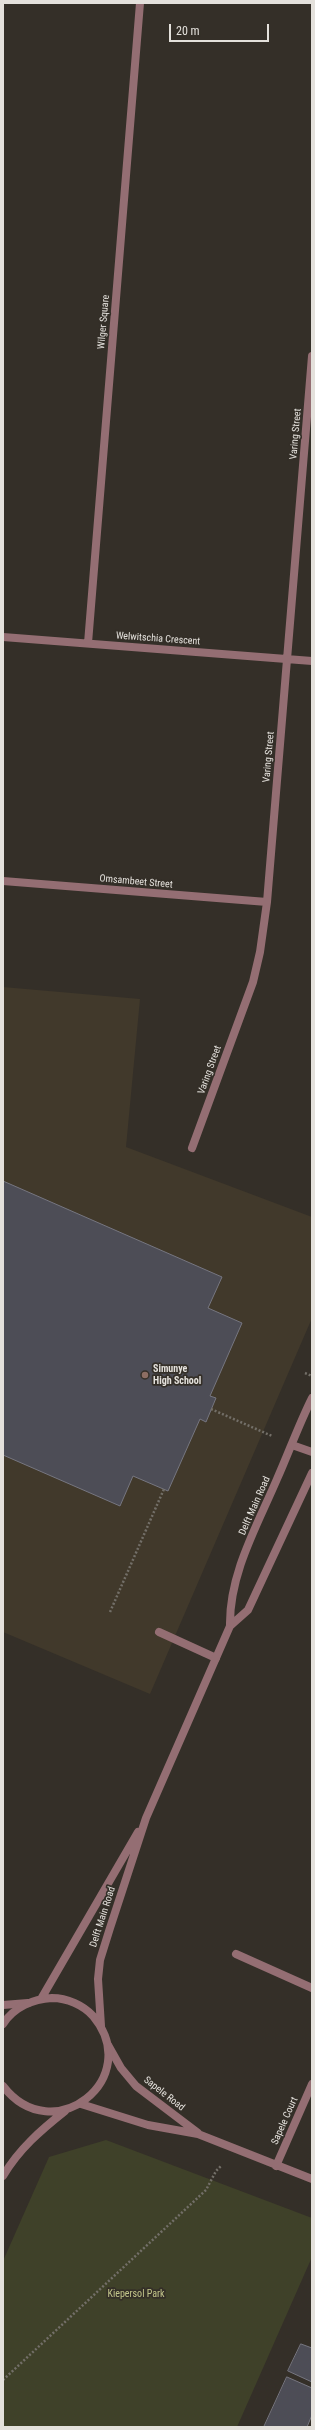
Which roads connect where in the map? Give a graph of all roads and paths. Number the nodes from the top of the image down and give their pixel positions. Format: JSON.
{"nodes":[{"id":1,"x":140,"y":3,"type":"edge"},
{"id":2,"x":312,"y":356,"type":"edge"},
{"id":3,"x":3,"y":637,"type":"edge"},
{"id":4,"x":88,"y":643,"type":"junction"},
{"id":5,"x":287,"y":659,"type":"junction"},
{"id":6,"x":312,"y":661,"type":"edge"},
{"id":7,"x":3,"y":881,"type":"edge"},
{"id":8,"x":267,"y":902,"type":"junction"},
{"id":9,"x":192,"y":1148,"type":"dead end"},
{"id":10,"x":306,"y":1373,"type":"dead end"},
{"id":11,"x":312,"y":1376,"type":"edge"},
{"id":12,"x":312,"y":1398,"type":"edge"},
{"id":13,"x":212,"y":1410,"type":"dead end"},
{"id":14,"x":292,"y":1445,"type":"junction"},
{"id":15,"x":312,"y":1452,"type":"edge"},
{"id":16,"x":312,"y":1473,"type":"edge"},
{"id":17,"x":164,"y":1489,"type":"dead end"},
{"id":18,"x":110,"y":1612,"type":"dead end"},
{"id":19,"x":230,"y":1626,"type":"junction"},
{"id":20,"x":158,"y":1632,"type":"dead end"},
{"id":21,"x":216,"y":1658,"type":"junction"},
{"id":22,"x":146,"y":1818,"type":"junction"},
{"id":23,"x":236,"y":1954,"type":"dead end"},
{"id":24,"x":312,"y":1988,"type":"edge"},
{"id":25,"x":40,"y":1999,"type":"junction"},
{"id":26,"x":28,"y":2003,"type":"junction"},
{"id":27,"x":3,"y":2005,"type":"edge"},
{"id":28,"x":3,"y":2024,"type":"edge"},
{"id":29,"x":101,"y":2026,"type":"junction"},
{"id":30,"x":108,"y":2045,"type":"junction"},
{"id":31,"x":312,"y":2084,"type":"edge"},
{"id":32,"x":3,"y":2087,"type":"edge"},
{"id":33,"x":81,"y":2104,"type":"junction"},
{"id":34,"x":66,"y":2110,"type":"junction"},
{"id":35,"x":198,"y":2134,"type":"junction"},
{"id":36,"x":240,"y":2151,"type":"junction"},
{"id":37,"x":276,"y":2166,"type":"junction"},
{"id":38,"x":3,"y":2176,"type":"edge"},
{"id":39,"x":312,"y":2179,"type":"edge"},
{"id":40,"x":3,"y":2380,"type":"edge"}],
"edges":[{"from":1,"to":4,"type":"street","name":"Wilger Square"},
{"from":2,"to":5,"type":"street","name":"Varing Street"},
{"from":3,"to":4,"type":"street","name":"Welwitschia Crescent"},
{"from":4,"to":5,"type":"street","name":"Welwitschia Crescent"},
{"from":5,"to":6,"type":"street","name":"Welwitschia Crescent"},
{"from":5,"to":8,"type":"street","name":"Varing Street"},
{"from":7,"to":8,"type":"street","name":"Omsambeet Street"},
{"from":8,"to":9,"type":"street","name":"Varing Street"},
{"from":10,"to":11,"type":"path"},
{"from":12,"to":14,"type":"street","name":"Delft Main Road"},
{"from":13,"to":14,"type":"path"},
{"from":14,"to":15,"type":"street"},
{"from":14,"to":19,"type":"street","name":"Delft Main Road"},
{"from":16,"to":19,"type":"street","name":"Delft Main Road"},
{"from":17,"to":18,"type":"path"},
{"from":19,"to":21,"type":"street","name":"Delft Main Road"},
{"from":20,"to":21,"type":"street"},
{"from":21,"to":22,"type":"street","name":"Delft Main Road"},
{"from":22,"to":25,"type":"street","name":"Delft Main Road"},
{"from":22,"to":29,"type":"street","name":"Delft Main Road"},
{"from":23,"to":24,"type":"street"},
{"from":25,"to":26,"type":"street"},
{"from":25,"to":29,"type":"street"},
{"from":26,"to":27,"type":"street"},
{"from":26,"to":28,"type":"street"},
{"from":29,"to":30,"type":"street"},
{"from":30,"to":33,"type":"street"},
{"from":30,"to":35,"type":"street","name":"Sapele Road"},
{"from":31,"to":37,"type":"street","name":"Sapele Court"},
{"from":32,"to":34,"type":"street"},
{"from":33,"to":34,"type":"street"},
{"from":33,"to":35,"type":"street","name":"Sapele Road"},
{"from":34,"to":38,"type":"street"},
{"from":35,"to":36,"type":"street","name":"Sapele Road"},
{"from":36,"to":37,"type":"street","name":"Sapele Road"},
{"from":36,"to":40,"type":"path"},
{"from":37,"to":39,"type":"street","name":"Sapele Road"}]}
